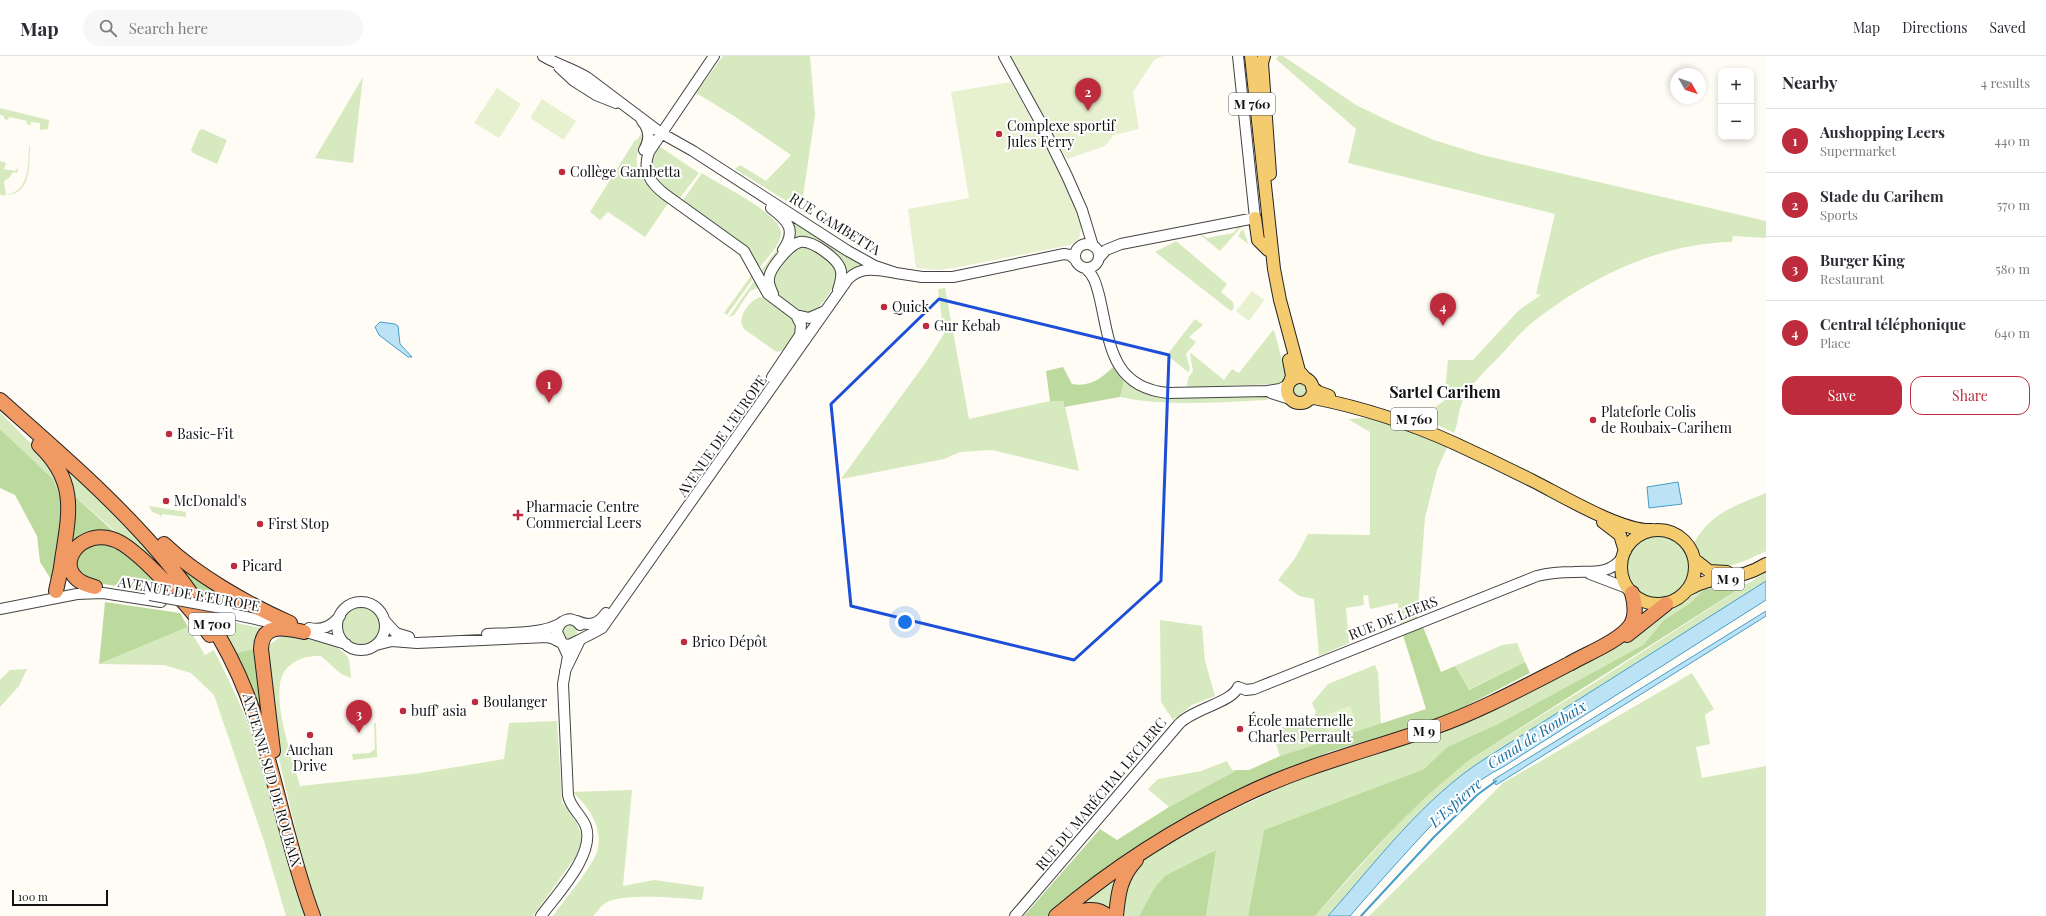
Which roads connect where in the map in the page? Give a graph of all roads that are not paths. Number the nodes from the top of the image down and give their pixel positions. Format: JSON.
{"nodes":[{"id":1,"x":543,"y":56,"type":"edge"},
{"id":2,"x":714,"y":56,"type":"edge"},
{"id":3,"x":1004,"y":56,"type":"edge"},
{"id":4,"x":1238,"y":56,"type":"edge"},
{"id":5,"x":1246,"y":56,"type":"edge"},
{"id":6,"x":1251,"y":56,"type":"edge"},
{"id":7,"x":1264,"y":56,"type":"edge"},
{"id":8,"x":638,"y":116,"type":"junction"},
{"id":9,"x":661,"y":133,"type":"junction"},
{"id":10,"x":1259,"y":151,"type":"junction"},
{"id":11,"x":721,"y":168,"type":"junction"},
{"id":12,"x":646,"y":172,"type":"junction"},
{"id":13,"x":1265,"y":193,"type":"junction"},
{"id":14,"x":1262,"y":216,"type":"junction"},
{"id":15,"x":1121,"y":244,"type":"junction"},
{"id":16,"x":1094,"y":246,"type":"junction"},
{"id":17,"x":1075,"y":259,"type":"junction"},
{"id":18,"x":1098,"y":260,"type":"junction"},
{"id":19,"x":1085,"y":268,"type":"junction"},
{"id":20,"x":896,"y":273,"type":"junction"},
{"id":21,"x":769,"y":276,"type":"junction"},
{"id":22,"x":837,"y":293,"type":"junction"},
{"id":23,"x":776,"y":301,"type":"junction"},
{"id":24,"x":826,"y":310,"type":"junction"},
{"id":25,"x":1103,"y":311,"type":"junction"},
{"id":26,"x":796,"y":315,"type":"junction"},
{"id":27,"x":1289,"y":383,"type":"junction"},
{"id":28,"x":1309,"y":383,"type":"junction"},
{"id":29,"x":1257,"y":391,"type":"junction"},
{"id":30,"x":1290,"y":399,"type":"junction"},
{"id":31,"x":1309,"y":399,"type":"junction"},
{"id":32,"x":2,"y":406,"type":"edge"},
{"id":33,"x":67,"y":459,"type":"junction"},
{"id":34,"x":1509,"y":468,"type":"junction"},
{"id":35,"x":1574,"y":503,"type":"junction"},
{"id":36,"x":1652,"y":530,"type":"junction"},
{"id":37,"x":1623,"y":555,"type":"junction"},
{"id":38,"x":1695,"y":560,"type":"junction"},
{"id":39,"x":1766,"y":561,"type":"edge"},
{"id":40,"x":1766,"y":564,"type":"edge"},
{"id":41,"x":61,"y":568,"type":"junction"},
{"id":42,"x":1584,"y":572,"type":"junction"},
{"id":43,"x":72,"y":588,"type":"junction"},
{"id":44,"x":1689,"y":589,"type":"junction"},
{"id":45,"x":96,"y":590,"type":"junction"},
{"id":46,"x":56,"y":591,"type":"junction"},
{"id":47,"x":1629,"y":591,"type":"junction"},
{"id":48,"x":25,"y":604,"type":"junction"},
{"id":49,"x":1666,"y":604,"type":"junction"},
{"id":50,"x":0,"y":609,"type":"edge"},
{"id":51,"x":227,"y":611,"type":"junction"},
{"id":52,"x":340,"y":616,"type":"junction"},
{"id":53,"x":384,"y":620,"type":"junction"},
{"id":54,"x":577,"y":621,"type":"junction"},
{"id":55,"x":290,"y":623,"type":"junction"},
{"id":56,"x":561,"y":623,"type":"junction"},
{"id":57,"x":304,"y":632,"type":"junction"},
{"id":58,"x":580,"y":640,"type":"junction"},
{"id":59,"x":561,"y":641,"type":"junction"},
{"id":60,"x":346,"y":644,"type":"junction"},
{"id":61,"x":376,"y":645,"type":"junction"},
{"id":62,"x":1603,"y":646,"type":"junction"},
{"id":63,"x":565,"y":671,"type":"junction"},
{"id":64,"x":233,"y":672,"type":"junction"},
{"id":65,"x":1218,"y":702,"type":"joint"},
{"id":66,"x":568,"y":786,"type":"junction"},
{"id":67,"x":1154,"y":844,"type":"junction"},
{"id":68,"x":295,"y":857,"type":"junction"},
{"id":69,"x":308,"y":916,"type":"edge"},
{"id":70,"x":313,"y":916,"type":"edge"},
{"id":71,"x":541,"y":916,"type":"edge"},
{"id":72,"x":548,"y":916,"type":"edge"},
{"id":73,"x":1015,"y":916,"type":"edge"},
{"id":74,"x":1056,"y":916,"type":"edge"},
{"id":75,"x":1069,"y":916,"type":"edge"},
{"id":76,"x":1107,"y":916,"type":"edge"},
{"id":77,"x":1116,"y":916,"type":"edge"}],
"edges":[{"from":1,"to":8,"type":"street","name":"RUE GAMBETTA"},
{"from":2,"to":9,"type":"street"},
{"from":3,"to":16,"type":"street"},
{"from":4,"to":14,"type":"street"},
{"from":5,"to":10,"type":"main road","number":"M 760"},
{"from":6,"to":10,"type":"main road","number":"M 760"},
{"from":7,"to":13,"type":"main road"},
{"from":8,"to":9,"type":"street","name":"RUE GAMBETTA"},
{"from":8,"to":12,"type":"street"},
{"from":9,"to":11,"type":"street","name":"RUE GAMBETTA"},
{"from":9,"to":12,"type":"street"},
{"from":10,"to":13,"type":"main road","number":"M 760"},
{"from":10,"to":14,"type":"main road","number":"M 760"},
{"from":11,"to":20,"type":"street","name":"RUE GAMBETTA"},
{"from":11,"to":21,"type":"street"},
{"from":12,"to":23,"type":"street"},
{"from":13,"to":14,"type":"main road","number":"M 760"},
{"from":14,"to":15,"type":"street"},
{"from":14,"to":27,"type":"main road"},
{"from":14,"to":28,"type":"main road","number":"M 760"},
{"from":15,"to":16,"type":"street"},
{"from":15,"to":18,"type":"street"},
{"from":16,"to":17,"type":"street"},
{"from":16,"to":18,"type":"street"},
{"from":17,"to":19,"type":"street"},
{"from":17,"to":20,"type":"street","name":"RUE GAMBETTA"},
{"from":18,"to":19,"type":"street"},
{"from":18,"to":25,"type":"street"},
{"from":19,"to":25,"type":"street"},
{"from":20,"to":22,"type":"street","name":"AVENUE DE L'EUROPE"},
{"from":21,"to":22,"type":"street"},
{"from":21,"to":23,"type":"street"},
{"from":22,"to":24,"type":"street","name":"AVENUE DE L'EUROPE"},
{"from":23,"to":26,"type":"street"},
{"from":24,"to":26,"type":"street"},
{"from":24,"to":58,"type":"street","name":"AVENUE DE L'EUROPE"},
{"from":25,"to":29,"type":"street"},
{"from":26,"to":54,"type":"street","name":"AVENUE DE L'EUROPE"},
{"from":27,"to":28,"type":"main road"},
{"from":27,"to":29,"type":"street"},
{"from":27,"to":30,"type":"main road"},
{"from":28,"to":31,"type":"main road"},
{"from":28,"to":34,"type":"main road","number":"M 760"},
{"from":29,"to":30,"type":"street"},
{"from":30,"to":31,"type":"main road"},
{"from":31,"to":34,"type":"main road","number":"M 760"},
{"from":32,"to":33,"type":"highway","name":"ANTENNE SUD DE ROUBAIX","number":"M 700"},
{"from":32,"to":41,"type":"highway"},
{"from":32,"to":64,"type":"highway","name":"ANTENNE SUD DE ROUBAIX","number":"M 700"},
{"from":33,"to":55,"type":"highway"},
{"from":33,"to":68,"type":"highway","name":"ANTENNE SUD DE ROUBAIX","number":"M 700"},
{"from":34,"to":35,"type":"main road","number":"M 760"},
{"from":35,"to":36,"type":"main road","number":"M 760"},
{"from":35,"to":37,"type":"main road","number":"M 760"},
{"from":36,"to":37,"type":"main road"},
{"from":36,"to":38,"type":"main road"},
{"from":37,"to":42,"type":"street","name":"RUE DE LEERS"},
{"from":37,"to":47,"type":"main road"},
{"from":38,"to":39,"type":"main road","number":"M 9"},
{"from":38,"to":44,"type":"main road"},
{"from":40,"to":44,"type":"main road","number":"M 9"},
{"from":41,"to":43,"type":"highway"},
{"from":41,"to":46,"type":"highway"},
{"from":42,"to":47,"type":"street","name":"RUE DE LEERS"},
{"from":42,"to":65,"type":"street","name":"RUE DE LEERS"},
{"from":43,"to":45,"type":"highway"},
{"from":43,"to":46,"type":"street","name":"AVENUE DE L'EUROPE"},
{"from":44,"to":49,"type":"main road"},
{"from":45,"to":48,"type":"street","name":"AVENUE DE L'EUROPE"},
{"from":45,"to":51,"type":"street","name":"AVENUE DE L'EUROPE"},
{"from":45,"to":51,"type":"street","name":"AVENUE DE L'EUROPE","bridge":true},
{"from":45,"to":64,"type":"highway"},
{"from":46,"to":48,"type":"street","name":"AVENUE DE L'EUROPE"},
{"from":47,"to":49,"type":"main road"},
{"from":47,"to":62,"type":"highway","number":"M 9"},
{"from":48,"to":50,"type":"street","name":"AVENUE DE L'EUROPE"},
{"from":49,"to":62,"type":"highway","number":"M 9"},
{"from":51,"to":55,"type":"street","name":"AVENUE DE L'EUROPE"},
{"from":51,"to":57,"type":"street","name":"AVENUE DE L'EUROPE"},
{"from":52,"to":53,"type":"street"},
{"from":52,"to":55,"type":"street","name":"AVENUE DE L'EUROPE"},
{"from":52,"to":60,"type":"street"},
{"from":53,"to":56,"type":"street"},
{"from":53,"to":61,"type":"street"},
{"from":54,"to":56,"type":"street"},
{"from":54,"to":58,"type":"street"},
{"from":56,"to":59,"type":"street"},
{"from":57,"to":60,"type":"street","name":"AVENUE DE L'EUROPE"},
{"from":57,"to":68,"type":"highway"},
{"from":58,"to":59,"type":"street"},
{"from":58,"to":63,"type":"street"},
{"from":59,"to":61,"type":"street"},
{"from":59,"to":63,"type":"street"},
{"from":60,"to":61,"type":"street"},
{"from":62,"to":67,"type":"highway","number":"M 9"},
{"from":63,"to":66,"type":"street"},
{"from":64,"to":69,"type":"highway","name":"ANTENNE SUD DE ROUBAIX","number":"M 700"},
{"from":65,"to":73,"type":"street","name":"RUE DU MARÉCHAL LECLERC"},
{"from":66,"to":71,"type":"street"},
{"from":66,"to":72,"type":"street"},
{"from":67,"to":74,"type":"highway","number":"M 9"},
{"from":67,"to":77,"type":"highway"},
{"from":68,"to":70,"type":"highway","name":"ANTENNE SUD DE ROUBAIX","number":"M 700"},
{"from":75,"to":76,"type":"highway"}]}
